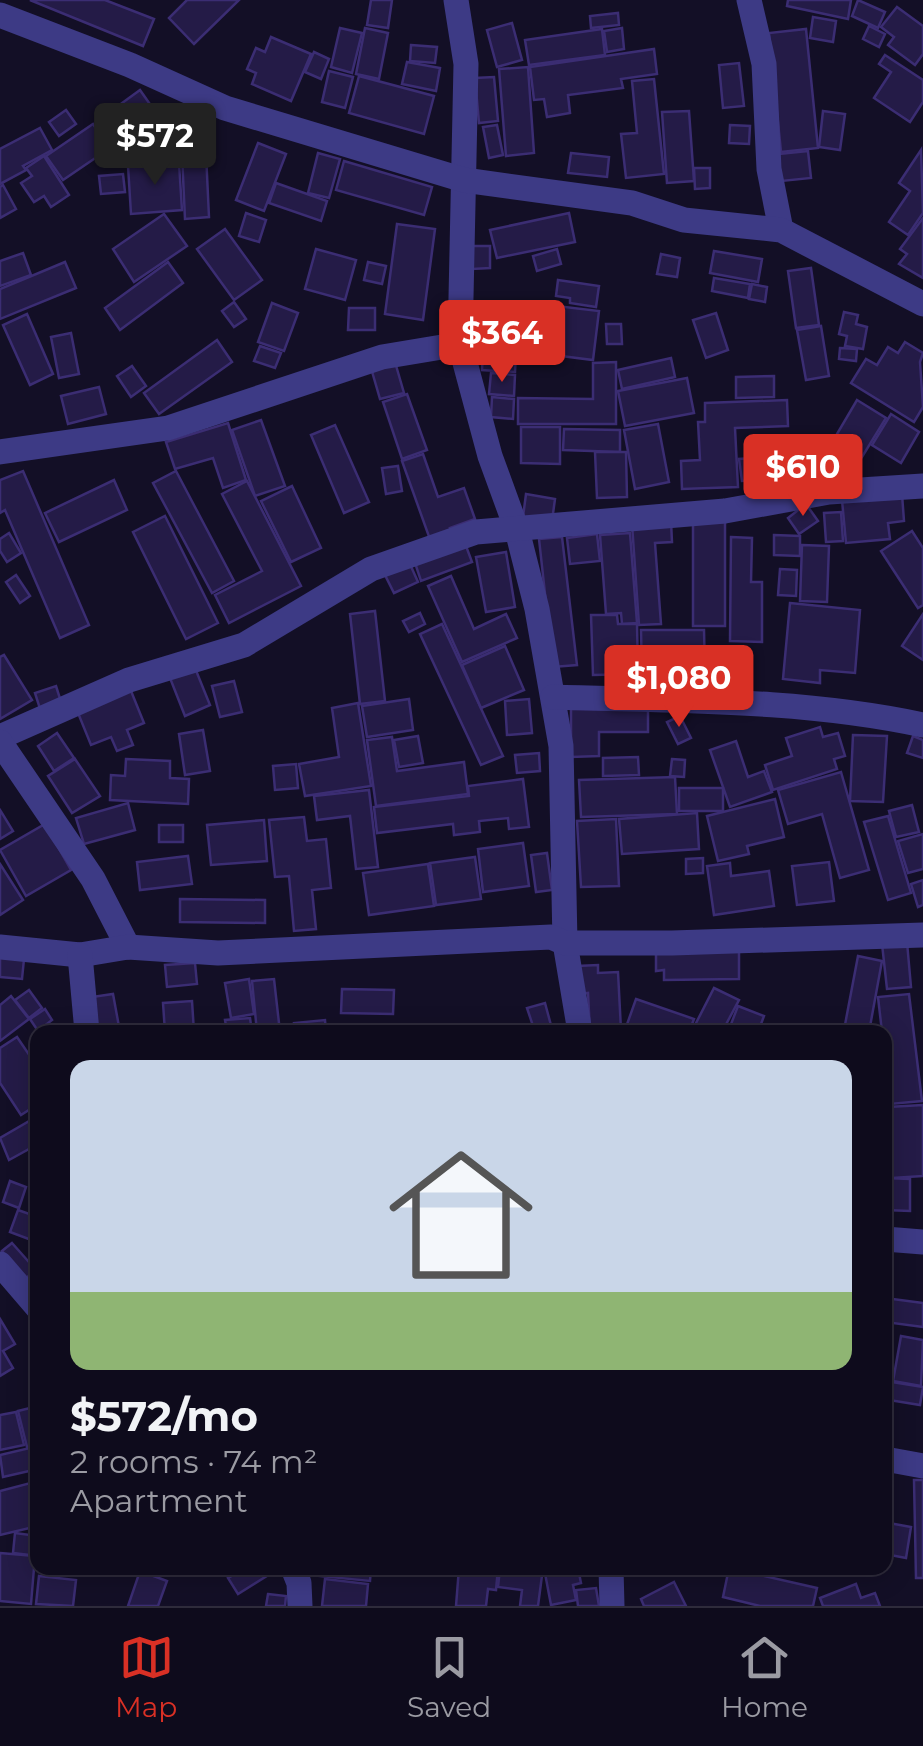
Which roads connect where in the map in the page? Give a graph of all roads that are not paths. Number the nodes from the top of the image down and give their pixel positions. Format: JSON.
{"nodes":[{"id":1,"x":456,"y":0,"type":"edge"},
{"id":2,"x":750,"y":0,"type":"edge"},
{"id":3,"x":0,"y":15,"type":"edge"},
{"id":4,"x":464,"y":180,"type":"junction"},
{"id":5,"x":781,"y":230,"type":"junction"},
{"id":6,"x":923,"y":304,"type":"edge"},
{"id":7,"x":460,"y":344,"type":"junction"},
{"id":8,"x":0,"y":452,"type":"edge"},
{"id":9,"x":923,"y":486,"type":"edge"},
{"id":10,"x":517,"y":530,"type":"junction"},
{"id":11,"x":553,"y":696,"type":"junction"},
{"id":12,"x":923,"y":725,"type":"edge"},
{"id":13,"x":0,"y":739,"type":"edge"},
{"id":14,"x":923,"y":935,"type":"edge"},
{"id":15,"x":565,"y":942,"type":"junction"},
{"id":16,"x":0,"y":947,"type":"edge"},
{"id":17,"x":128,"y":947,"type":"junction"},
{"id":18,"x":80,"y":955,"type":"junction"},
{"id":19,"x":86,"y":1025,"type":"edge"},
{"id":20,"x":579,"y":1025,"type":"edge"},
{"id":21,"x":892,"y":1240,"type":"edge"},
{"id":22,"x":923,"y":1242,"type":"edge"},
{"id":23,"x":0,"y":1264,"type":"edge"},
{"id":24,"x":30,"y":1299,"type":"edge"},
{"id":25,"x":892,"y":1460,"type":"edge"},
{"id":26,"x":923,"y":1466,"type":"edge"},
{"id":27,"x":296,"y":1575,"type":"edge"},
{"id":28,"x":612,"y":1575,"type":"edge"},
{"id":29,"x":300,"y":1606,"type":"edge"},
{"id":30,"x":612,"y":1606,"type":"edge"}],
"edges":[{"from":1,"to":4,"type":"street"},
{"from":2,"to":5,"type":"street"},
{"from":3,"to":4,"type":"street"},
{"from":4,"to":5,"type":"street"},
{"from":4,"to":7,"type":"street"},
{"from":5,"to":6,"type":"street"},
{"from":7,"to":8,"type":"street"},
{"from":7,"to":10,"type":"street"},
{"from":9,"to":10,"type":"street"},
{"from":10,"to":11,"type":"street"},
{"from":10,"to":13,"type":"street"},
{"from":11,"to":12,"type":"street"},
{"from":11,"to":15,"type":"street"},
{"from":13,"to":17,"type":"street"},
{"from":14,"to":15,"type":"street"},
{"from":15,"to":17,"type":"street"},
{"from":15,"to":20,"type":"street"},
{"from":16,"to":18,"type":"street"},
{"from":17,"to":18,"type":"street"},
{"from":18,"to":19,"type":"street"},
{"from":21,"to":22,"type":"street"},
{"from":23,"to":24,"type":"street"},
{"from":25,"to":26,"type":"street"},
{"from":27,"to":29,"type":"street"},
{"from":28,"to":30,"type":"street"}]}
